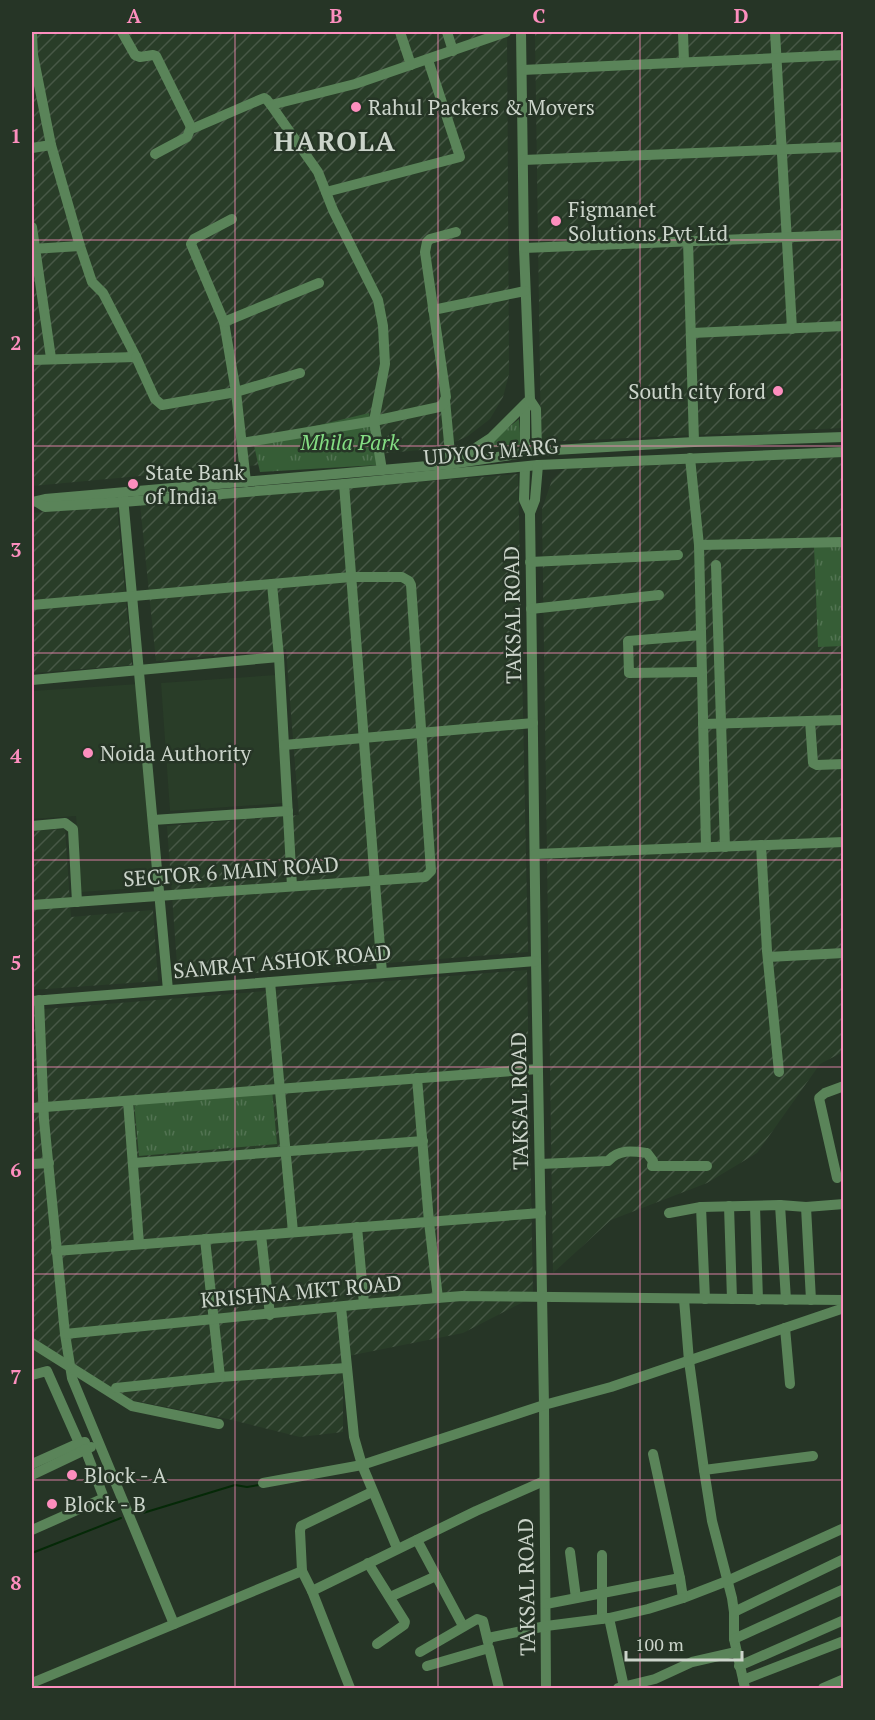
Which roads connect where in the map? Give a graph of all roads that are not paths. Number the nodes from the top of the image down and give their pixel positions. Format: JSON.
{"nodes":[{"id":1,"x":122,"y":32,"type":"edge"},
{"id":2,"x":399,"y":32,"type":"edge"},
{"id":3,"x":447,"y":32,"type":"edge"},
{"id":4,"x":506,"y":32,"type":"edge"},
{"id":5,"x":521,"y":32,"type":"edge"},
{"id":6,"x":683,"y":32,"type":"edge"},
{"id":7,"x":775,"y":32,"type":"edge"},
{"id":8,"x":32,"y":34,"type":"edge"},
{"id":9,"x":486,"y":35,"type":"edge"},
{"id":10,"x":453,"y":51,"type":"junction"},
{"id":11,"x":32,"y":55,"type":"edge"},
{"id":12,"x":843,"y":55,"type":"edge"},
{"id":13,"x":777,"y":58,"type":"junction"},
{"id":14,"x":428,"y":60,"type":"junction"},
{"id":15,"x":684,"y":62,"type":"junction"},
{"id":16,"x":411,"y":65,"type":"junction"},
{"id":17,"x":522,"y":70,"type":"junction"},
{"id":18,"x":271,"y":105,"type":"junction"},
{"id":19,"x":191,"y":128,"type":"junction"},
{"id":20,"x":51,"y":145,"type":"junction"},
{"id":21,"x":843,"y":147,"type":"edge"},
{"id":22,"x":32,"y":148,"type":"edge"},
{"id":23,"x":782,"y":149,"type":"junction"},
{"id":24,"x":154,"y":154,"type":"dead end"},
{"id":25,"x":523,"y":160,"type":"junction"},
{"id":26,"x":326,"y":192,"type":"junction"},
{"id":27,"x":232,"y":219,"type":"dead end"},
{"id":28,"x":32,"y":227,"type":"edge"},
{"id":29,"x":456,"y":231,"type":"dead end"},
{"id":30,"x":843,"y":235,"type":"edge"},
{"id":31,"x":787,"y":237,"type":"junction"},
{"id":32,"x":688,"y":241,"type":"junction"},
{"id":33,"x":80,"y":246,"type":"junction"},
{"id":34,"x":524,"y":248,"type":"junction"},
{"id":35,"x":33,"y":249,"type":"edge"},
{"id":36,"x":318,"y":283,"type":"dead end"},
{"id":37,"x":525,"y":291,"type":"junction"},
{"id":38,"x":433,"y":310,"type":"junction"},
{"id":39,"x":224,"y":322,"type":"junction"},
{"id":40,"x":843,"y":327,"type":"edge"},
{"id":41,"x":792,"y":329,"type":"junction"},
{"id":42,"x":692,"y":333,"type":"junction"},
{"id":43,"x":136,"y":357,"type":"junction"},
{"id":44,"x":51,"y":358,"type":"junction"},
{"id":45,"x":32,"y":360,"type":"edge"},
{"id":46,"x":300,"y":373,"type":"dead end"},
{"id":47,"x":236,"y":392,"type":"junction"},
{"id":48,"x":445,"y":400,"type":"junction"},
{"id":49,"x":530,"y":400,"type":"junction"},
{"id":50,"x":374,"y":421,"type":"junction"},
{"id":51,"x":843,"y":437,"type":"edge"},
{"id":52,"x":694,"y":441,"type":"junction"},
{"id":53,"x":242,"y":443,"type":"junction"},
{"id":54,"x":531,"y":452,"type":"junction"},
{"id":55,"x":843,"y":452,"type":"edge"},
{"id":56,"x":690,"y":458,"type":"junction"},
{"id":57,"x":451,"y":464,"type":"junction"},
{"id":58,"x":564,"y":464,"type":"junction"},
{"id":59,"x":538,"y":465,"type":"junction"},
{"id":60,"x":525,"y":467,"type":"junction"},
{"id":61,"x":382,"y":470,"type":"junction"},
{"id":62,"x":246,"y":482,"type":"junction"},
{"id":63,"x":344,"y":484,"type":"junction"},
{"id":64,"x":123,"y":497,"type":"junction"},
{"id":65,"x":535,"y":500,"type":"junction"},
{"id":66,"x":34,"y":502,"type":"edge"},
{"id":67,"x":530,"y":513,"type":"junction"},
{"id":68,"x":843,"y":542,"type":"edge"},
{"id":69,"x":699,"y":545,"type":"junction"},
{"id":70,"x":678,"y":555,"type":"dead end"},
{"id":71,"x":530,"y":562,"type":"junction"},
{"id":72,"x":716,"y":565,"type":"dead end"},
{"id":73,"x":351,"y":577,"type":"junction"},
{"id":74,"x":272,"y":584,"type":"junction"},
{"id":75,"x":659,"y":595,"type":"dead end"},
{"id":76,"x":132,"y":596,"type":"junction"},
{"id":77,"x":32,"y":605,"type":"edge"},
{"id":78,"x":531,"y":609,"type":"junction"},
{"id":79,"x":701,"y":635,"type":"junction"},
{"id":80,"x":279,"y":657,"type":"junction"},
{"id":81,"x":139,"y":669,"type":"junction"},
{"id":82,"x":702,"y":672,"type":"junction"},
{"id":83,"x":32,"y":680,"type":"edge"},
{"id":84,"x":843,"y":720,"type":"edge"},
{"id":85,"x":810,"y":721,"type":"junction"},
{"id":86,"x":533,"y":723,"type":"junction"},
{"id":87,"x":703,"y":724,"type":"junction"},
{"id":88,"x":721,"y":724,"type":"junction"},
{"id":89,"x":420,"y":733,"type":"junction"},
{"id":90,"x":363,"y":738,"type":"junction"},
{"id":91,"x":284,"y":745,"type":"junction"},
{"id":92,"x":843,"y":764,"type":"edge"},
{"id":93,"x":288,"y":811,"type":"junction"},
{"id":94,"x":153,"y":820,"type":"junction"},
{"id":95,"x":32,"y":826,"type":"edge"},
{"id":96,"x":843,"y":842,"type":"edge"},
{"id":97,"x":761,"y":845,"type":"junction"},
{"id":98,"x":725,"y":847,"type":"junction"},
{"id":99,"x":706,"y":848,"type":"junction"},
{"id":100,"x":535,"y":854,"type":"junction"},
{"id":101,"x":375,"y":880,"type":"junction"},
{"id":102,"x":292,"y":886,"type":"junction"},
{"id":103,"x":159,"y":896,"type":"junction"},
{"id":104,"x":77,"y":902,"type":"junction"},
{"id":105,"x":32,"y":905,"type":"edge"},
{"id":106,"x":843,"y":953,"type":"edge"},
{"id":107,"x":768,"y":957,"type":"junction"},
{"id":108,"x":536,"y":961,"type":"junction"},
{"id":109,"x":382,"y":973,"type":"junction"},
{"id":110,"x":270,"y":982,"type":"junction"},
{"id":111,"x":168,"y":990,"type":"junction"},
{"id":112,"x":35,"y":1000,"type":"edge"},
{"id":113,"x":538,"y":1069,"type":"junction"},
{"id":114,"x":779,"y":1072,"type":"dead end"},
{"id":115,"x":417,"y":1078,"type":"junction"},
{"id":116,"x":843,"y":1086,"type":"edge"},
{"id":117,"x":279,"y":1089,"type":"junction"},
{"id":118,"x":128,"y":1101,"type":"junction"},
{"id":119,"x":44,"y":1107,"type":"junction"},
{"id":120,"x":32,"y":1108,"type":"edge"},
{"id":121,"x":423,"y":1141,"type":"junction"},
{"id":122,"x":286,"y":1151,"type":"junction"},
{"id":123,"x":49,"y":1163,"type":"junction"},
{"id":124,"x":133,"y":1163,"type":"junction"},
{"id":125,"x":32,"y":1164,"type":"edge"},
{"id":126,"x":540,"y":1164,"type":"junction"},
{"id":127,"x":707,"y":1166,"type":"dead end"},
{"id":128,"x":837,"y":1178,"type":"dead end"},
{"id":129,"x":843,"y":1204,"type":"edge"},
{"id":130,"x":780,"y":1205,"type":"junction"},
{"id":131,"x":729,"y":1206,"type":"junction"},
{"id":132,"x":755,"y":1206,"type":"junction"},
{"id":133,"x":701,"y":1207,"type":"junction"},
{"id":134,"x":806,"y":1207,"type":"junction"},
{"id":135,"x":541,"y":1213,"type":"junction"},
{"id":136,"x":669,"y":1213,"type":"dead end"},
{"id":137,"x":429,"y":1222,"type":"junction"},
{"id":138,"x":357,"y":1227,"type":"junction"},
{"id":139,"x":292,"y":1232,"type":"junction"},
{"id":140,"x":261,"y":1235,"type":"junction"},
{"id":141,"x":205,"y":1239,"type":"junction"},
{"id":142,"x":139,"y":1244,"type":"junction"},
{"id":143,"x":56,"y":1251,"type":"junction"},
{"id":144,"x":543,"y":1297,"type":"junction"},
{"id":145,"x":438,"y":1298,"type":"junction"},
{"id":146,"x":684,"y":1299,"type":"junction"},
{"id":147,"x":705,"y":1299,"type":"junction"},
{"id":148,"x":732,"y":1299,"type":"junction"},
{"id":149,"x":758,"y":1300,"type":"junction"},
{"id":150,"x":786,"y":1300,"type":"junction"},
{"id":151,"x":811,"y":1300,"type":"junction"},
{"id":152,"x":843,"y":1300,"type":"edge"},
{"id":153,"x":364,"y":1304,"type":"junction"},
{"id":154,"x":341,"y":1307,"type":"junction"},
{"id":155,"x":843,"y":1308,"type":"edge"},
{"id":156,"x":270,"y":1315,"type":"junction"},
{"id":157,"x":214,"y":1319,"type":"junction"},
{"id":158,"x":785,"y":1328,"type":"junction"},
{"id":159,"x":65,"y":1334,"type":"junction"},
{"id":160,"x":32,"y":1343,"type":"edge"},
{"id":161,"x":689,"y":1361,"type":"junction"},
{"id":162,"x":69,"y":1366,"type":"junction"},
{"id":163,"x":346,"y":1368,"type":"junction"},
{"id":164,"x":32,"y":1375,"type":"edge"},
{"id":165,"x":220,"y":1377,"type":"junction"},
{"id":166,"x":790,"y":1384,"type":"dead end"},
{"id":167,"x":116,"y":1388,"type":"dead end"},
{"id":168,"x":544,"y":1405,"type":"junction"},
{"id":169,"x":219,"y":1424,"type":"dead end"},
{"id":170,"x":98,"y":1441,"type":"junction"},
{"id":171,"x":82,"y":1446,"type":"junction"},
{"id":172,"x":653,"y":1454,"type":"dead end"},
{"id":173,"x":813,"y":1455,"type":"dead end"},
{"id":174,"x":32,"y":1464,"type":"edge"},
{"id":175,"x":362,"y":1465,"type":"junction"},
{"id":176,"x":704,"y":1470,"type":"junction"},
{"id":177,"x":32,"y":1475,"type":"edge"},
{"id":178,"x":544,"y":1481,"type":"junction"},
{"id":179,"x":263,"y":1483,"type":"dead end"},
{"id":180,"x":372,"y":1492,"type":"junction"},
{"id":181,"x":32,"y":1530,"type":"edge"},
{"id":182,"x":843,"y":1530,"type":"edge"},
{"id":183,"x":417,"y":1540,"type":"junction"},
{"id":184,"x":397,"y":1548,"type":"junction"},
{"id":185,"x":570,"y":1552,"type":"dead end"},
{"id":186,"x":602,"y":1555,"type":"dead end"},
{"id":187,"x":843,"y":1559,"type":"edge"},
{"id":188,"x":368,"y":1563,"type":"junction"},
{"id":189,"x":302,"y":1571,"type":"junction"},
{"id":190,"x":436,"y":1576,"type":"junction"},
{"id":191,"x":680,"y":1578,"type":"junction"},
{"id":192,"x":727,"y":1581,"type":"junction"},
{"id":193,"x":843,"y":1589,"type":"edge"},
{"id":194,"x":312,"y":1591,"type":"junction"},
{"id":195,"x":602,"y":1593,"type":"junction"},
{"id":196,"x":390,"y":1597,"type":"junction"},
{"id":197,"x":576,"y":1598,"type":"junction"},
{"id":198,"x":683,"y":1598,"type":"junction"},
{"id":199,"x":546,"y":1604,"type":"junction"},
{"id":200,"x":734,"y":1612,"type":"junction"},
{"id":201,"x":605,"y":1618,"type":"junction"},
{"id":202,"x":843,"y":1620,"type":"edge"},
{"id":203,"x":174,"y":1624,"type":"junction"},
{"id":204,"x":463,"y":1626,"type":"junction"},
{"id":205,"x":546,"y":1626,"type":"junction"},
{"id":206,"x":734,"y":1639,"type":"junction"},
{"id":207,"x":843,"y":1641,"type":"edge"},
{"id":208,"x":489,"y":1643,"type":"junction"},
{"id":209,"x":377,"y":1644,"type":"dead end"},
{"id":210,"x":420,"y":1652,"type":"dead end"},
{"id":211,"x":736,"y":1652,"type":"junction"},
{"id":212,"x":427,"y":1666,"type":"dead end"},
{"id":213,"x":740,"y":1666,"type":"junction"},
{"id":214,"x":843,"y":1679,"type":"edge"},
{"id":215,"x":32,"y":1683,"type":"edge"},
{"id":216,"x":744,"y":1684,"type":"edge"},
{"id":217,"x":621,"y":1688,"type":"edge"},
{"id":218,"x":350,"y":1689,"type":"edge"},
{"id":219,"x":498,"y":1689,"type":"edge"},
{"id":220,"x":546,"y":1689,"type":"edge"},
{"id":221,"x":823,"y":1689,"type":"edge"}],
"edges":[{"from":1,"to":19,"type":"street"},
{"from":2,"to":16,"type":"street"},
{"from":3,"to":10,"type":"street"},
{"from":4,"to":9,"type":"street"},
{"from":5,"to":17,"type":"street"},
{"from":6,"to":15,"type":"street"},
{"from":7,"to":13,"type":"street"},
{"from":8,"to":11,"type":"street"},
{"from":9,"to":10,"type":"street"},
{"from":10,"to":14,"type":"street"},
{"from":11,"to":20,"type":"street"},
{"from":12,"to":13,"type":"street"},
{"from":13,"to":15,"type":"street"},
{"from":13,"to":23,"type":"street"},
{"from":14,"to":16,"type":"street"},
{"from":14,"to":26,"type":"street"},
{"from":15,"to":17,"type":"street"},
{"from":16,"to":18,"type":"street"},
{"from":17,"to":25,"type":"street"},
{"from":18,"to":19,"type":"street"},
{"from":18,"to":26,"type":"street"},
{"from":19,"to":24,"type":"street"},
{"from":20,"to":22,"type":"street"},
{"from":20,"to":33,"type":"street"},
{"from":21,"to":23,"type":"street"},
{"from":23,"to":25,"type":"street"},
{"from":23,"to":31,"type":"street"},
{"from":25,"to":34,"type":"street"},
{"from":26,"to":50,"type":"street"},
{"from":27,"to":39,"type":"street"},
{"from":28,"to":35,"type":"street"},
{"from":29,"to":38,"type":"street"},
{"from":30,"to":31,"type":"street"},
{"from":31,"to":32,"type":"street"},
{"from":31,"to":41,"type":"street"},
{"from":32,"to":34,"type":"street"},
{"from":32,"to":42,"type":"street"},
{"from":33,"to":35,"type":"street"},
{"from":33,"to":43,"type":"street"},
{"from":34,"to":37,"type":"street"},
{"from":35,"to":44,"type":"street"},
{"from":36,"to":39,"type":"street"},
{"from":37,"to":38,"type":"street"},
{"from":37,"to":49,"type":"street"},
{"from":38,"to":48,"type":"street"},
{"from":39,"to":47,"type":"street"},
{"from":40,"to":41,"type":"street"},
{"from":41,"to":42,"type":"street"},
{"from":42,"to":52,"type":"street"},
{"from":43,"to":44,"type":"street"},
{"from":43,"to":47,"type":"street"},
{"from":44,"to":45,"type":"street"},
{"from":46,"to":47,"type":"street"},
{"from":47,"to":53,"type":"street"},
{"from":48,"to":50,"type":"street"},
{"from":48,"to":57,"type":"street"},
{"from":49,"to":54,"type":"street"},
{"from":49,"to":57,"type":"street"},
{"from":50,"to":53,"type":"street"},
{"from":50,"to":61,"type":"street"},
{"from":51,"to":52,"type":"street","name":"UDYOG MARG"},
{"from":52,"to":54,"type":"street","name":"UDYOG MARG"},
{"from":53,"to":62,"type":"street"},
{"from":54,"to":57,"type":"street","name":"UDYOG MARG"},
{"from":55,"to":56,"type":"street","name":"UDYOG MARG"},
{"from":56,"to":58,"type":"street","name":"UDYOG MARG"},
{"from":56,"to":69,"type":"street"},
{"from":57,"to":61,"type":"street","name":"UDYOG MARG"},
{"from":58,"to":59,"type":"street","name":"UDYOG MARG"},
{"from":58,"to":65,"type":"street"},
{"from":59,"to":60,"type":"street","name":"UDYOG MARG"},
{"from":59,"to":65,"type":"street","name":"TAKSAL ROAD"},
{"from":60,"to":63,"type":"street","name":"UDYOG MARG"},
{"from":60,"to":67,"type":"street","name":"TAKSAL ROAD"},
{"from":61,"to":62,"type":"street","name":"UDYOG MARG"},
{"from":62,"to":64,"type":"street","name":"UDYOG MARG"},
{"from":63,"to":64,"type":"street","name":"UDYOG MARG"},
{"from":63,"to":73,"type":"street"},
{"from":64,"to":66,"type":"street","name":"UDYOG MARG"},
{"from":64,"to":76,"type":"street"},
{"from":65,"to":67,"type":"street","name":"TAKSAL ROAD"},
{"from":67,"to":71,"type":"street","name":"TAKSAL ROAD"},
{"from":68,"to":69,"type":"street"},
{"from":69,"to":79,"type":"street"},
{"from":70,"to":71,"type":"street"},
{"from":71,"to":78,"type":"street","name":"TAKSAL ROAD"},
{"from":72,"to":88,"type":"street"},
{"from":73,"to":74,"type":"street"},
{"from":73,"to":89,"type":"street"},
{"from":73,"to":90,"type":"street"},
{"from":74,"to":76,"type":"street"},
{"from":74,"to":80,"type":"street"},
{"from":75,"to":78,"type":"street"},
{"from":76,"to":77,"type":"street"},
{"from":76,"to":81,"type":"street"},
{"from":78,"to":86,"type":"street","name":"TAKSAL ROAD"},
{"from":79,"to":82,"type":"street"},
{"from":79,"to":82,"type":"street"},
{"from":80,"to":81,"type":"street"},
{"from":80,"to":91,"type":"street"},
{"from":81,"to":83,"type":"street"},
{"from":81,"to":94,"type":"street"},
{"from":82,"to":87,"type":"street"},
{"from":84,"to":85,"type":"street"},
{"from":85,"to":88,"type":"street"},
{"from":85,"to":92,"type":"street"},
{"from":86,"to":89,"type":"street"},
{"from":86,"to":100,"type":"street","name":"TAKSAL ROAD"},
{"from":87,"to":88,"type":"street"},
{"from":87,"to":99,"type":"street"},
{"from":88,"to":98,"type":"street"},
{"from":89,"to":90,"type":"street"},
{"from":89,"to":101,"type":"street","name":"SECTOR 6 MAIN ROAD"},
{"from":90,"to":91,"type":"street"},
{"from":90,"to":101,"type":"street"},
{"from":91,"to":93,"type":"street"},
{"from":93,"to":94,"type":"street"},
{"from":93,"to":102,"type":"street"},
{"from":94,"to":103,"type":"street"},
{"from":95,"to":104,"type":"street"},
{"from":96,"to":97,"type":"street"},
{"from":97,"to":98,"type":"street"},
{"from":97,"to":107,"type":"street"},
{"from":98,"to":99,"type":"street"},
{"from":99,"to":100,"type":"street"},
{"from":100,"to":108,"type":"street","name":"TAKSAL ROAD"},
{"from":101,"to":102,"type":"street","name":"SECTOR 6 MAIN ROAD"},
{"from":101,"to":109,"type":"street"},
{"from":102,"to":103,"type":"street","name":"SECTOR 6 MAIN ROAD"},
{"from":103,"to":104,"type":"street","name":"SECTOR 6 MAIN ROAD"},
{"from":103,"to":111,"type":"street"},
{"from":104,"to":105,"type":"street","name":"SECTOR 6 MAIN ROAD"},
{"from":106,"to":107,"type":"street"},
{"from":107,"to":114,"type":"street"},
{"from":108,"to":109,"type":"street","name":"SAMRAT ASHOK ROAD"},
{"from":108,"to":113,"type":"street","name":"TAKSAL ROAD"},
{"from":109,"to":110,"type":"street","name":"SAMRAT ASHOK ROAD"},
{"from":110,"to":111,"type":"street","name":"SAMRAT ASHOK ROAD"},
{"from":110,"to":117,"type":"street"},
{"from":111,"to":112,"type":"street","name":"SAMRAT ASHOK ROAD"},
{"from":112,"to":119,"type":"street"},
{"from":113,"to":115,"type":"street"},
{"from":113,"to":126,"type":"street","name":"TAKSAL ROAD"},
{"from":115,"to":117,"type":"street"},
{"from":115,"to":121,"type":"street"},
{"from":116,"to":128,"type":"street"},
{"from":117,"to":118,"type":"street"},
{"from":117,"to":122,"type":"street"},
{"from":118,"to":119,"type":"street"},
{"from":118,"to":124,"type":"street"},
{"from":119,"to":120,"type":"street"},
{"from":119,"to":123,"type":"street"},
{"from":121,"to":122,"type":"street"},
{"from":121,"to":137,"type":"street"},
{"from":122,"to":124,"type":"street"},
{"from":122,"to":139,"type":"street"},
{"from":123,"to":125,"type":"street"},
{"from":123,"to":143,"type":"street"},
{"from":124,"to":142,"type":"street"},
{"from":126,"to":127,"type":"street"},
{"from":126,"to":135,"type":"street","name":"TAKSAL ROAD"},
{"from":129,"to":134,"type":"street"},
{"from":130,"to":132,"type":"street"},
{"from":130,"to":134,"type":"street"},
{"from":130,"to":150,"type":"street"},
{"from":131,"to":132,"type":"street"},
{"from":131,"to":133,"type":"street"},
{"from":131,"to":148,"type":"street"},
{"from":132,"to":149,"type":"street"},
{"from":133,"to":136,"type":"street"},
{"from":133,"to":147,"type":"street"},
{"from":134,"to":151,"type":"street"},
{"from":135,"to":137,"type":"street"},
{"from":135,"to":144,"type":"street","name":"TAKSAL ROAD"},
{"from":137,"to":138,"type":"street"},
{"from":137,"to":145,"type":"street"},
{"from":138,"to":139,"type":"street"},
{"from":138,"to":153,"type":"street"},
{"from":139,"to":140,"type":"street"},
{"from":140,"to":141,"type":"street"},
{"from":140,"to":156,"type":"street"},
{"from":141,"to":142,"type":"street"},
{"from":141,"to":157,"type":"street"},
{"from":142,"to":143,"type":"street"},
{"from":143,"to":159,"type":"street"},
{"from":144,"to":145,"type":"street","name":"KRISHNA MKT ROAD"},
{"from":144,"to":146,"type":"street","name":"KRISHNA MKT ROAD"},
{"from":144,"to":168,"type":"street","name":"TAKSAL ROAD"},
{"from":145,"to":153,"type":"street","name":"KRISHNA MKT ROAD"},
{"from":146,"to":147,"type":"street","name":"KRISHNA MKT ROAD"},
{"from":146,"to":161,"type":"street"},
{"from":147,"to":148,"type":"street","name":"KRISHNA MKT ROAD"},
{"from":148,"to":149,"type":"street","name":"KRISHNA MKT ROAD"},
{"from":149,"to":150,"type":"street","name":"KRISHNA MKT ROAD"},
{"from":150,"to":151,"type":"street","name":"KRISHNA MKT ROAD"},
{"from":151,"to":152,"type":"street","name":"KRISHNA MKT ROAD"},
{"from":153,"to":154,"type":"street","name":"KRISHNA MKT ROAD"},
{"from":154,"to":156,"type":"street","name":"KRISHNA MKT ROAD"},
{"from":154,"to":163,"type":"street"},
{"from":155,"to":158,"type":"street"},
{"from":156,"to":157,"type":"street","name":"KRISHNA MKT ROAD"},
{"from":157,"to":159,"type":"street","name":"KRISHNA MKT ROAD"},
{"from":157,"to":165,"type":"street"},
{"from":158,"to":161,"type":"street"},
{"from":158,"to":166,"type":"street"},
{"from":159,"to":162,"type":"street"},
{"from":160,"to":162,"type":"street"},
{"from":161,"to":168,"type":"street"},
{"from":161,"to":176,"type":"street"},
{"from":162,"to":169,"type":"street"},
{"from":162,"to":170,"type":"street"},
{"from":163,"to":165,"type":"street"},
{"from":163,"to":175,"type":"street"},
{"from":164,"to":171,"type":"street"},
{"from":165,"to":167,"type":"street"},
{"from":168,"to":175,"type":"street"},
{"from":168,"to":178,"type":"street","name":"TAKSAL ROAD"},
{"from":170,"to":171,"type":"street"},
{"from":170,"to":203,"type":"street"},
{"from":171,"to":174,"type":"street"},
{"from":171,"to":177,"type":"street"},
{"from":171,"to":181,"type":"street"},
{"from":172,"to":191,"type":"street"},
{"from":173,"to":176,"type":"street"},
{"from":175,"to":179,"type":"street"},
{"from":175,"to":180,"type":"street"},
{"from":176,"to":192,"type":"street"},
{"from":178,"to":183,"type":"street"},
{"from":178,"to":199,"type":"street","name":"TAKSAL ROAD"},
{"from":180,"to":184,"type":"street"},
{"from":180,"to":189,"type":"street"},
{"from":182,"to":192,"type":"street"},
{"from":183,"to":184,"type":"street"},
{"from":183,"to":190,"type":"street"},
{"from":184,"to":188,"type":"street"},
{"from":185,"to":197,"type":"street"},
{"from":186,"to":195,"type":"street"},
{"from":187,"to":200,"type":"street"},
{"from":188,"to":194,"type":"street"},
{"from":188,"to":196,"type":"street"},
{"from":189,"to":194,"type":"street"},
{"from":189,"to":203,"type":"street"},
{"from":190,"to":196,"type":"street"},
{"from":190,"to":204,"type":"street"},
{"from":191,"to":195,"type":"street"},
{"from":191,"to":198,"type":"street"},
{"from":192,"to":198,"type":"street"},
{"from":192,"to":200,"type":"street"},
{"from":193,"to":206,"type":"street"},
{"from":194,"to":218,"type":"street"},
{"from":195,"to":197,"type":"street"},
{"from":195,"to":201,"type":"street"},
{"from":196,"to":209,"type":"street"},
{"from":197,"to":199,"type":"street"},
{"from":198,"to":201,"type":"street"},
{"from":199,"to":205,"type":"street","name":"TAKSAL ROAD"},
{"from":200,"to":206,"type":"street"},
{"from":201,"to":205,"type":"street"},
{"from":201,"to":217,"type":"street"},
{"from":202,"to":213,"type":"street"},
{"from":203,"to":215,"type":"street"},
{"from":204,"to":208,"type":"street"},
{"from":204,"to":210,"type":"street"},
{"from":205,"to":208,"type":"street"},
{"from":205,"to":220,"type":"street","name":"TAKSAL ROAD"},
{"from":206,"to":211,"type":"street"},
{"from":207,"to":216,"type":"street"},
{"from":208,"to":212,"type":"street"},
{"from":208,"to":219,"type":"street"},
{"from":211,"to":213,"type":"street"},
{"from":211,"to":217,"type":"street"},
{"from":213,"to":216,"type":"street"},
{"from":214,"to":221,"type":"street"}]}
